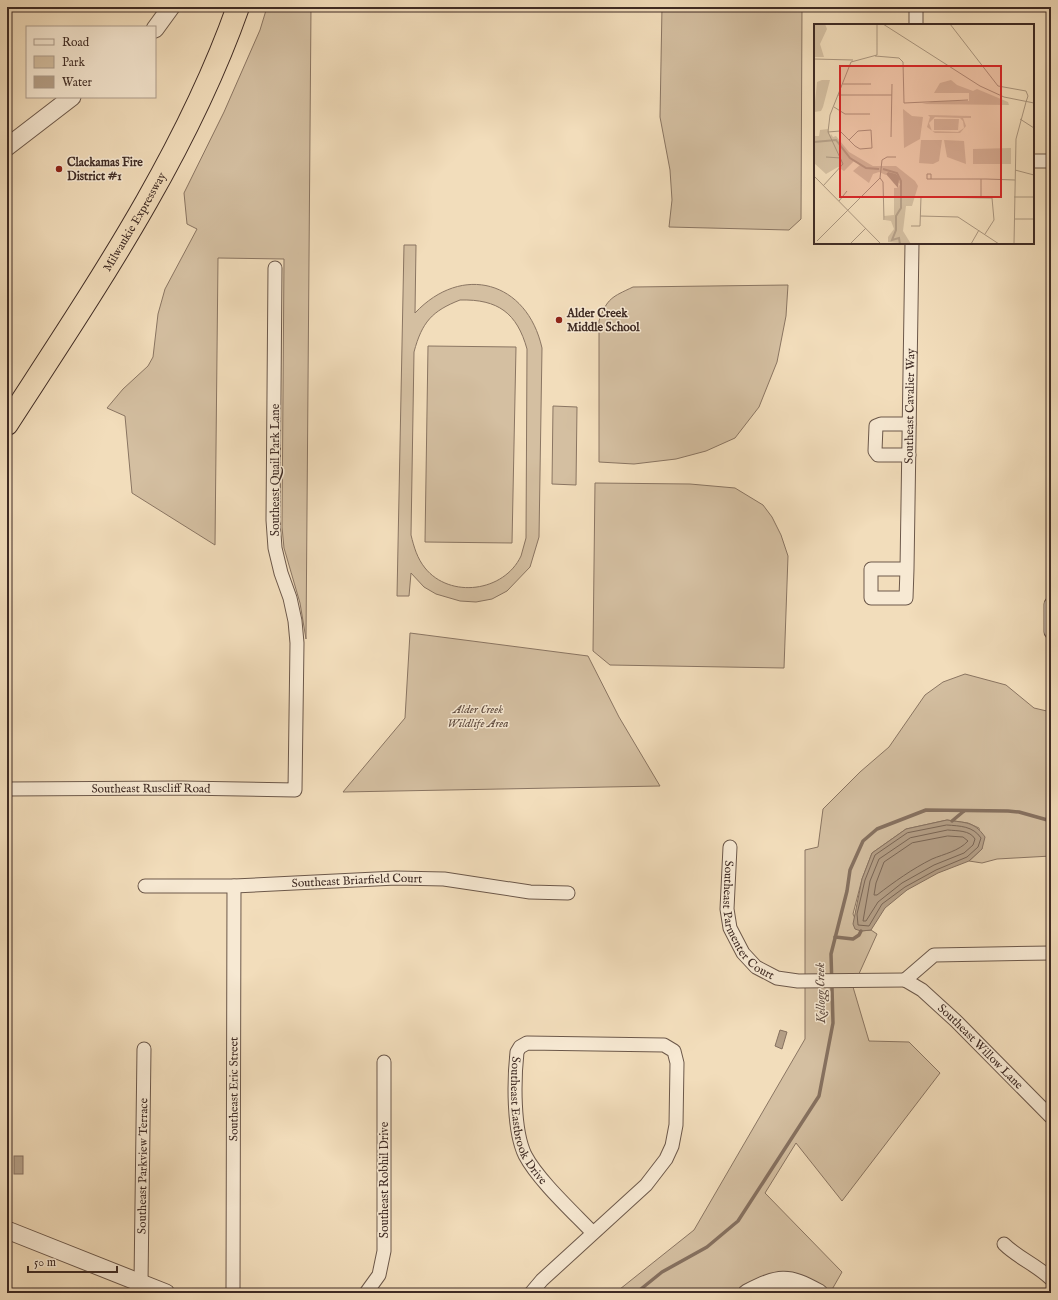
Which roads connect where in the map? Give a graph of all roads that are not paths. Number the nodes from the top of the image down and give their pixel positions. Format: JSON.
{"nodes":[{"id":1,"x":171,"y":7,"type":"edge"},
{"id":2,"x":238,"y":7,"type":"edge"},
{"id":3,"x":916,"y":7,"type":"edge"},
{"id":4,"x":916,"y":24,"type":"edge"},
{"id":5,"x":156,"y":28,"type":"edge"},
{"id":6,"x":71,"y":98,"type":"edge"},
{"id":7,"x":7,"y":147,"type":"edge"},
{"id":8,"x":1051,"y":161,"type":"edge"},
{"id":9,"x":1034,"y":162,"type":"edge"},
{"id":10,"x":912,"y":244,"type":"edge"},
{"id":11,"x":275,"y":268,"type":"dead end"},
{"id":12,"x":7,"y":424,"type":"edge"},
{"id":13,"x":909,"y":424,"type":"junction"},
{"id":14,"x":909,"y":455,"type":"junction"},
{"id":15,"x":907,"y":569,"type":"dead end"},
{"id":16,"x":1051,"y":604,"type":"edge"},
{"id":17,"x":1051,"y":632,"type":"edge"},
{"id":18,"x":7,"y":789,"type":"edge"},
{"id":19,"x":295,"y":790,"type":"joint"},
{"id":20,"x":730,"y":847,"type":"dead end"},
{"id":21,"x":145,"y":886,"type":"dead end"},
{"id":22,"x":234,"y":886,"type":"junction"},
{"id":23,"x":568,"y":893,"type":"dead end"},
{"id":24,"x":1051,"y":953,"type":"edge"},
{"id":25,"x":905,"y":980,"type":"junction"},
{"id":26,"x":144,"y":1049,"type":"dead end"},
{"id":27,"x":384,"y":1062,"type":"dead end"},
{"id":28,"x":1051,"y":1117,"type":"edge"},
{"id":29,"x":7,"y":1230,"type":"edge"},
{"id":30,"x":593,"y":1234,"type":"junction"},
{"id":31,"x":1004,"y":1244,"type":"dead end"},
{"id":32,"x":1051,"y":1279,"type":"edge"},
{"id":33,"x":140,"y":1283,"type":"junction"},
{"id":34,"x":166,"y":1293,"type":"edge"},
{"id":35,"x":233,"y":1293,"type":"edge"},
{"id":36,"x":366,"y":1293,"type":"edge"},
{"id":37,"x":531,"y":1293,"type":"edge"},
{"id":38,"x":747,"y":1293,"type":"edge"},
{"id":39,"x":819,"y":1293,"type":"edge"}],
"edges":[{"from":1,"to":5,"type":"street"},
{"from":2,"to":12,"type":"highway","name":"Milwaukie Expressway"},
{"from":3,"to":4,"type":"street"},
{"from":6,"to":7,"type":"street"},
{"from":8,"to":9,"type":"street"},
{"from":10,"to":13,"type":"street","name":"Southeast Cavalier Way"},
{"from":11,"to":19,"type":"street","name":"Southeast Quail Park Lane"},
{"from":13,"to":14,"type":"street","name":"Southeast Cavalier Way"},
{"from":13,"to":14,"type":"street"},
{"from":14,"to":15,"type":"street","name":"Southeast Cavalier Way"},
{"from":16,"to":17,"type":"street"},
{"from":18,"to":19,"type":"street","name":"Southeast Ruscliff Road"},
{"from":20,"to":25,"type":"street","name":"Southeast Parmenter Court"},
{"from":21,"to":22,"type":"street","name":"Southeast Briarfield Court"},
{"from":22,"to":23,"type":"street","name":"Southeast Briarfield Court"},
{"from":22,"to":35,"type":"street","name":"Southeast Eric Street"},
{"from":24,"to":25,"type":"street"},
{"from":25,"to":28,"type":"street","name":"Southeast Willow Lane"},
{"from":26,"to":33,"type":"street","name":"Southeast Parkview Terrace"},
{"from":27,"to":36,"type":"street","name":"Southeast Robhil Drive"},
{"from":29,"to":33,"type":"street"},
{"from":30,"to":30,"type":"street","name":"Southeast Eastbrook Drive"},
{"from":30,"to":37,"type":"street","name":"Southeast Eastbrook Drive"},
{"from":31,"to":32,"type":"street"},
{"from":33,"to":34,"type":"street"},
{"from":38,"to":39,"type":"street"}]}
